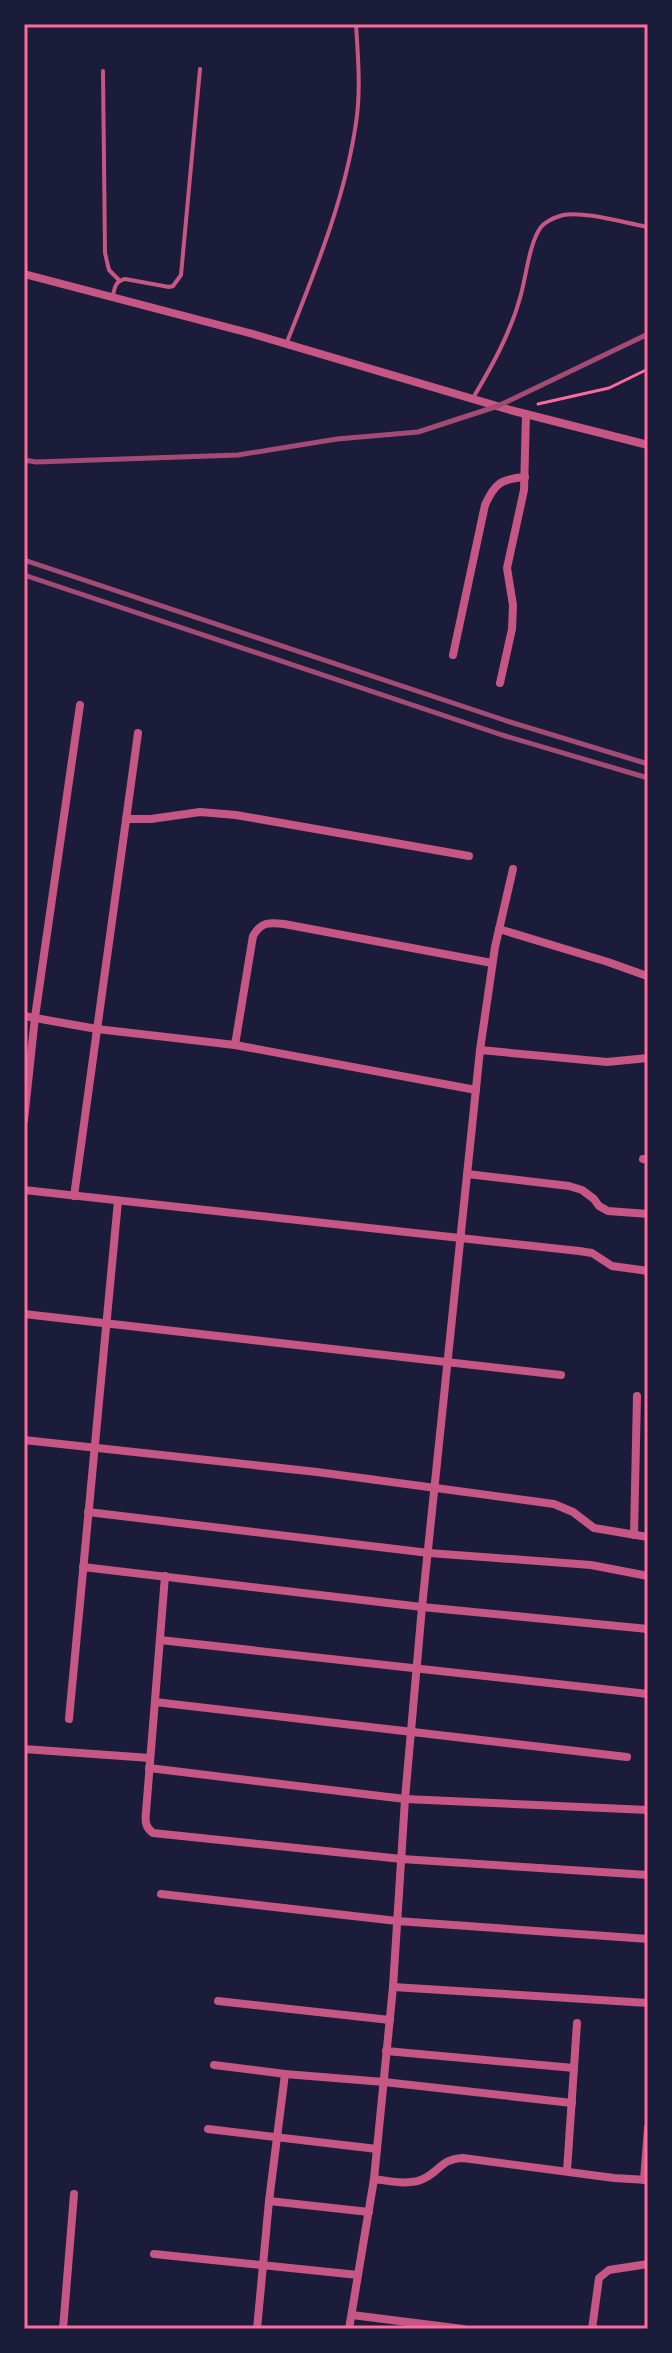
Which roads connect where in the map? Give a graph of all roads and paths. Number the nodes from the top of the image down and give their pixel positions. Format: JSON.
{"nodes":[{"id":1,"x":356,"y":24,"type":"edge"},
{"id":2,"x":200,"y":69,"type":"dead end"},
{"id":3,"x":103,"y":71,"type":"dead end"},
{"id":4,"x":648,"y":227,"type":"edge"},
{"id":5,"x":24,"y":274,"type":"edge"},
{"id":6,"x":120,"y":280,"type":"junction"},
{"id":7,"x":113,"y":297,"type":"junction"},
{"id":8,"x":286,"y":343,"type":"junction"},
{"id":9,"x":648,"y":369,"type":"edge"},
{"id":10,"x":473,"y":398,"type":"junction"},
{"id":11,"x":537,"y":405,"type":"dead end"},
{"id":12,"x":526,"y":414,"type":"junction"},
{"id":13,"x":648,"y":445,"type":"edge"},
{"id":14,"x":525,"y":477,"type":"junction"},
{"id":15,"x":453,"y":655,"type":"dead end"},
{"id":16,"x":500,"y":683,"type":"dead end"},
{"id":17,"x":80,"y":705,"type":"dead end"},
{"id":18,"x":138,"y":733,"type":"dead end"},
{"id":19,"x":126,"y":819,"type":"junction"},
{"id":20,"x":469,"y":856,"type":"dead end"},
{"id":21,"x":513,"y":869,"type":"dead end"},
{"id":22,"x":499,"y":929,"type":"junction"},
{"id":23,"x":492,"y":963,"type":"junction"},
{"id":24,"x":647,"y":976,"type":"edge"},
{"id":25,"x":24,"y":1016,"type":"edge"},
{"id":26,"x":35,"y":1017,"type":"junction"},
{"id":27,"x":97,"y":1029,"type":"junction"},
{"id":28,"x":235,"y":1045,"type":"junction"},
{"id":29,"x":480,"y":1050,"type":"junction"},
{"id":30,"x":648,"y":1058,"type":"edge"},
{"id":31,"x":476,"y":1090,"type":"junction"},
{"id":32,"x":24,"y":1120,"type":"edge"},
{"id":33,"x":467,"y":1174,"type":"junction"},
{"id":34,"x":24,"y":1190,"type":"edge"},
{"id":35,"x":74,"y":1196,"type":"junction"},
{"id":36,"x":118,"y":1201,"type":"junction"},
{"id":37,"x":648,"y":1214,"type":"edge"},
{"id":38,"x":460,"y":1238,"type":"junction"},
{"id":39,"x":648,"y":1271,"type":"edge"},
{"id":40,"x":24,"y":1314,"type":"edge"},
{"id":41,"x":105,"y":1323,"type":"junction"},
{"id":42,"x":448,"y":1363,"type":"junction"},
{"id":43,"x":561,"y":1375,"type":"dead end"},
{"id":44,"x":637,"y":1396,"type":"dead end"},
{"id":45,"x":24,"y":1440,"type":"edge"},
{"id":46,"x":93,"y":1447,"type":"junction"},
{"id":47,"x":435,"y":1489,"type":"junction"},
{"id":48,"x":88,"y":1512,"type":"junction"},
{"id":49,"x":634,"y":1535,"type":"junction"},
{"id":50,"x":648,"y":1537,"type":"edge"},
{"id":51,"x":429,"y":1553,"type":"junction"},
{"id":52,"x":83,"y":1567,"type":"junction"},
{"id":53,"x":165,"y":1576,"type":"junction"},
{"id":54,"x":648,"y":1576,"type":"edge"},
{"id":55,"x":422,"y":1607,"type":"junction"},
{"id":56,"x":648,"y":1629,"type":"edge"},
{"id":57,"x":160,"y":1640,"type":"junction"},
{"id":58,"x":416,"y":1670,"type":"junction"},
{"id":59,"x":648,"y":1694,"type":"edge"},
{"id":60,"x":155,"y":1702,"type":"junction"},
{"id":61,"x":69,"y":1719,"type":"dead end"},
{"id":62,"x":411,"y":1731,"type":"junction"},
{"id":63,"x":24,"y":1749,"type":"edge"},
{"id":64,"x":627,"y":1757,"type":"dead end"},
{"id":65,"x":150,"y":1758,"type":"junction"},
{"id":66,"x":149,"y":1768,"type":"junction"},
{"id":67,"x":405,"y":1799,"type":"junction"},
{"id":68,"x":648,"y":1810,"type":"edge"},
{"id":69,"x":402,"y":1859,"type":"junction"},
{"id":70,"x":648,"y":1875,"type":"edge"},
{"id":71,"x":161,"y":1894,"type":"dead end"},
{"id":72,"x":397,"y":1921,"type":"junction"},
{"id":73,"x":648,"y":1939,"type":"edge"},
{"id":74,"x":393,"y":1987,"type":"junction"},
{"id":75,"x":218,"y":2001,"type":"dead end"},
{"id":76,"x":648,"y":2003,"type":"edge"},
{"id":77,"x":390,"y":2020,"type":"junction"},
{"id":78,"x":577,"y":2023,"type":"dead end"},
{"id":79,"x":386,"y":2051,"type":"junction"},
{"id":80,"x":214,"y":2065,"type":"dead end"},
{"id":81,"x":574,"y":2068,"type":"junction"},
{"id":82,"x":285,"y":2074,"type":"junction"},
{"id":83,"x":384,"y":2082,"type":"junction"},
{"id":84,"x":572,"y":2103,"type":"junction"},
{"id":85,"x":648,"y":2128,"type":"edge"},
{"id":86,"x":208,"y":2129,"type":"dead end"},
{"id":87,"x":277,"y":2137,"type":"junction"},
{"id":88,"x":377,"y":2149,"type":"junction"},
{"id":89,"x":567,"y":2171,"type":"junction"},
{"id":90,"x":374,"y":2179,"type":"junction"},
{"id":91,"x":646,"y":2180,"type":"edge"},
{"id":92,"x":74,"y":2194,"type":"dead end"},
{"id":93,"x":269,"y":2201,"type":"junction"},
{"id":94,"x":369,"y":2212,"type":"junction"},
{"id":95,"x":154,"y":2254,"type":"dead end"},
{"id":96,"x":648,"y":2264,"type":"edge"},
{"id":97,"x":263,"y":2266,"type":"junction"},
{"id":98,"x":358,"y":2275,"type":"junction"},
{"id":99,"x":352,"y":2315,"type":"junction"},
{"id":100,"x":63,"y":2329,"type":"edge"},
{"id":101,"x":257,"y":2329,"type":"edge"},
{"id":102,"x":349,"y":2329,"type":"edge"},
{"id":103,"x":463,"y":2329,"type":"edge"},
{"id":104,"x":592,"y":2329,"type":"edge"}],
"edges":[{"from":1,"to":8,"type":"lane"},
{"from":2,"to":6,"type":"lane"},
{"from":3,"to":6,"type":"lane"},
{"from":4,"to":10,"type":"lane"},
{"from":5,"to":7,"type":"street"},
{"from":6,"to":7,"type":"lane"},
{"from":7,"to":8,"type":"street"},
{"from":8,"to":10,"type":"street"},
{"from":9,"to":11,"type":"path"},
{"from":10,"to":12,"type":"street"},
{"from":12,"to":13,"type":"street"},
{"from":12,"to":14,"type":"street"},
{"from":14,"to":15,"type":"street"},
{"from":14,"to":16,"type":"street"},
{"from":17,"to":26,"type":"street"},
{"from":18,"to":19,"type":"street"},
{"from":19,"to":20,"type":"street"},
{"from":19,"to":27,"type":"street"},
{"from":21,"to":22,"type":"street"},
{"from":22,"to":23,"type":"street"},
{"from":22,"to":24,"type":"street"},
{"from":23,"to":28,"type":"street"},
{"from":23,"to":29,"type":"street"},
{"from":25,"to":26,"type":"street"},
{"from":26,"to":27,"type":"street"},
{"from":26,"to":32,"type":"street"},
{"from":27,"to":28,"type":"street"},
{"from":27,"to":35,"type":"street"},
{"from":28,"to":31,"type":"street"},
{"from":29,"to":30,"type":"street"},
{"from":29,"to":31,"type":"street"},
{"from":31,"to":33,"type":"street"},
{"from":33,"to":37,"type":"street"},
{"from":33,"to":38,"type":"street"},
{"from":34,"to":35,"type":"street"},
{"from":35,"to":36,"type":"street"},
{"from":36,"to":38,"type":"street"},
{"from":36,"to":41,"type":"street"},
{"from":38,"to":39,"type":"street"},
{"from":38,"to":42,"type":"street"},
{"from":40,"to":41,"type":"street"},
{"from":41,"to":42,"type":"street"},
{"from":41,"to":46,"type":"street"},
{"from":42,"to":43,"type":"street"},
{"from":42,"to":47,"type":"street"},
{"from":44,"to":49,"type":"street"},
{"from":45,"to":46,"type":"street"},
{"from":46,"to":47,"type":"street"},
{"from":46,"to":48,"type":"street"},
{"from":47,"to":49,"type":"street"},
{"from":47,"to":51,"type":"street"},
{"from":48,"to":51,"type":"street"},
{"from":48,"to":52,"type":"street"},
{"from":49,"to":50,"type":"street"},
{"from":51,"to":54,"type":"street"},
{"from":51,"to":55,"type":"street"},
{"from":52,"to":53,"type":"street"},
{"from":52,"to":61,"type":"street"},
{"from":53,"to":55,"type":"street"},
{"from":53,"to":57,"type":"street"},
{"from":55,"to":56,"type":"street"},
{"from":55,"to":58,"type":"street"},
{"from":57,"to":58,"type":"street"},
{"from":57,"to":60,"type":"street"},
{"from":58,"to":59,"type":"street"},
{"from":58,"to":62,"type":"street"},
{"from":60,"to":62,"type":"street"},
{"from":60,"to":65,"type":"street"},
{"from":62,"to":64,"type":"street"},
{"from":62,"to":67,"type":"street"},
{"from":63,"to":65,"type":"street"},
{"from":65,"to":66,"type":"street"},
{"from":66,"to":67,"type":"street"},
{"from":66,"to":69,"type":"street"},
{"from":67,"to":68,"type":"street"},
{"from":67,"to":69,"type":"street"},
{"from":69,"to":70,"type":"street"},
{"from":69,"to":72,"type":"street"},
{"from":71,"to":72,"type":"street"},
{"from":72,"to":73,"type":"street"},
{"from":72,"to":74,"type":"street"},
{"from":74,"to":76,"type":"street"},
{"from":74,"to":77,"type":"street"},
{"from":75,"to":77,"type":"street"},
{"from":77,"to":79,"type":"street"},
{"from":78,"to":81,"type":"street"},
{"from":79,"to":81,"type":"street"},
{"from":79,"to":83,"type":"street"},
{"from":80,"to":82,"type":"street"},
{"from":81,"to":84,"type":"street"},
{"from":82,"to":83,"type":"street"},
{"from":82,"to":87,"type":"street"},
{"from":83,"to":84,"type":"street"},
{"from":83,"to":88,"type":"street"},
{"from":84,"to":89,"type":"street"},
{"from":85,"to":91,"type":"street"},
{"from":86,"to":87,"type":"street"},
{"from":87,"to":88,"type":"street"},
{"from":87,"to":93,"type":"street"},
{"from":88,"to":90,"type":"street"},
{"from":89,"to":90,"type":"street"},
{"from":89,"to":91,"type":"street"},
{"from":90,"to":94,"type":"street"},
{"from":92,"to":100,"type":"street"},
{"from":93,"to":94,"type":"street"},
{"from":93,"to":97,"type":"street"},
{"from":94,"to":98,"type":"street"},
{"from":95,"to":97,"type":"street"},
{"from":96,"to":104,"type":"street"},
{"from":97,"to":98,"type":"street"},
{"from":97,"to":101,"type":"street"},
{"from":98,"to":99,"type":"street"},
{"from":99,"to":102,"type":"street"},
{"from":99,"to":103,"type":"street"}]}
